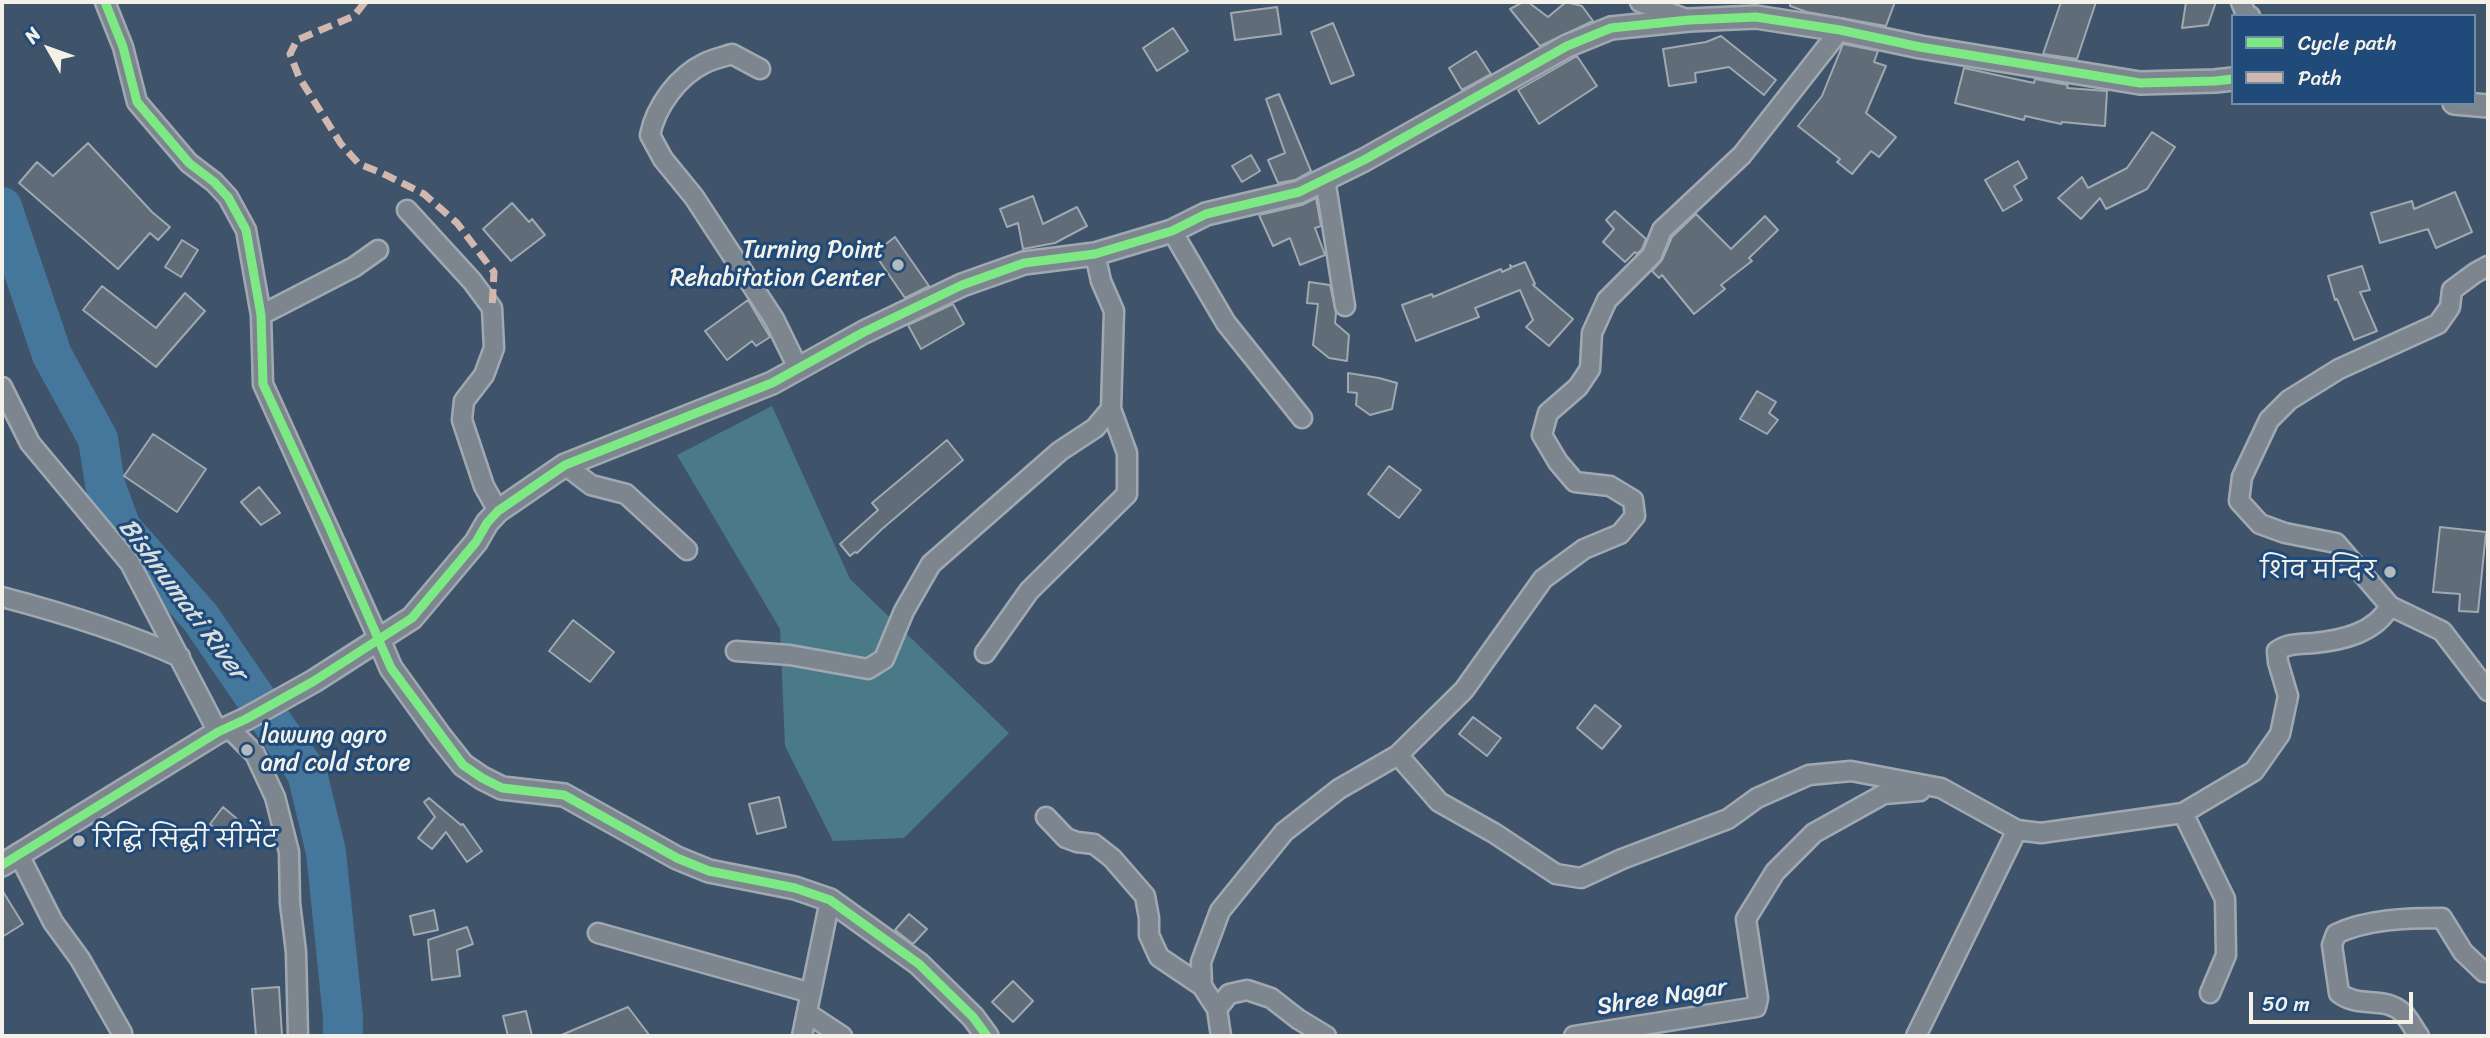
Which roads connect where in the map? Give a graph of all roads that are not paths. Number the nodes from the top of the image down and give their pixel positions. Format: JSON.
{"nodes":[{"id":1,"x":105,"y":2,"type":"edge"},
{"id":2,"x":1640,"y":2,"type":"edge"},
{"id":3,"x":1689,"y":20,"type":"junction"},
{"id":4,"x":1840,"y":30,"type":"junction"},
{"id":5,"x":760,"y":69,"type":"dead end"},
{"id":6,"x":2227,"y":77,"type":"edge"},
{"id":7,"x":1325,"y":179,"type":"junction"},
{"id":8,"x":407,"y":210,"type":"dead end"},
{"id":9,"x":1172,"y":231,"type":"junction"},
{"id":10,"x":378,"y":250,"type":"dead end"},
{"id":11,"x":1095,"y":254,"type":"junction"},
{"id":12,"x":2488,"y":266,"type":"edge"},
{"id":13,"x":1345,"y":306,"type":"dead end"},
{"id":14,"x":261,"y":315,"type":"junction"},
{"id":15,"x":799,"y":368,"type":"junction"},
{"id":16,"x":2,"y":387,"type":"edge"},
{"id":17,"x":1111,"y":409,"type":"junction"},
{"id":18,"x":1302,"y":418,"type":"dead end"},
{"id":19,"x":565,"y":465,"type":"junction"},
{"id":20,"x":498,"y":511,"type":"junction"},
{"id":21,"x":687,"y":550,"type":"dead end"},
{"id":22,"x":2,"y":597,"type":"edge"},
{"id":23,"x":2390,"y":606,"type":"junction"},
{"id":24,"x":379,"y":640,"type":"junction"},
{"id":25,"x":736,"y":651,"type":"dead end"},
{"id":26,"x":985,"y":653,"type":"dead end"},
{"id":27,"x":180,"y":657,"type":"junction"},
{"id":28,"x":2488,"y":691,"type":"edge"},
{"id":29,"x":231,"y":726,"type":"junction"},
{"id":30,"x":1398,"y":755,"type":"junction"},
{"id":31,"x":1941,"y":789,"type":"junction"},
{"id":32,"x":2183,"y":813,"type":"junction"},
{"id":33,"x":1046,"y":817,"type":"dead end"},
{"id":34,"x":2017,"y":830,"type":"junction"},
{"id":35,"x":10,"y":860,"type":"edge"},
{"id":36,"x":830,"y":900,"type":"junction"},
{"id":37,"x":598,"y":933,"type":"dead end"},
{"id":38,"x":2488,"y":972,"type":"edge"},
{"id":39,"x":1202,"y":986,"type":"junction"},
{"id":40,"x":811,"y":993,"type":"junction"},
{"id":41,"x":2210,"y":993,"type":"dead end"},
{"id":42,"x":1217,"y":1009,"type":"junction"},
{"id":43,"x":807,"y":1013,"type":"junction"},
{"id":44,"x":1667,"y":1030,"type":"edge"},
{"id":45,"x":122,"y":1033,"type":"dead end"},
{"id":46,"x":298,"y":1036,"type":"edge"},
{"id":47,"x":802,"y":1036,"type":"edge"},
{"id":48,"x":842,"y":1036,"type":"edge"},
{"id":49,"x":987,"y":1036,"type":"edge"},
{"id":50,"x":1222,"y":1036,"type":"edge"},
{"id":51,"x":1326,"y":1036,"type":"edge"},
{"id":52,"x":1574,"y":1036,"type":"edge"},
{"id":53,"x":1916,"y":1036,"type":"edge"},
{"id":54,"x":2419,"y":1036,"type":"edge"}],
"edges":[{"from":1,"to":14,"type":"street"},
{"from":2,"to":3,"type":"street"},
{"from":3,"to":4,"type":"street"},
{"from":3,"to":7,"type":"street"},
{"from":4,"to":6,"type":"street"},
{"from":4,"to":30,"type":"street"},
{"from":5,"to":15,"type":"street"},
{"from":7,"to":9,"type":"street"},
{"from":7,"to":13,"type":"street"},
{"from":8,"to":20,"type":"street"},
{"from":9,"to":11,"type":"street"},
{"from":9,"to":18,"type":"street"},
{"from":10,"to":14,"type":"street"},
{"from":11,"to":15,"type":"street"},
{"from":11,"to":17,"type":"street"},
{"from":12,"to":23,"type":"street"},
{"from":14,"to":24,"type":"street"},
{"from":15,"to":19,"type":"street"},
{"from":16,"to":27,"type":"street"},
{"from":17,"to":25,"type":"street"},
{"from":17,"to":26,"type":"street"},
{"from":19,"to":20,"type":"street"},
{"from":19,"to":21,"type":"street"},
{"from":20,"to":24,"type":"street"},
{"from":22,"to":27,"type":"street"},
{"from":23,"to":28,"type":"street"},
{"from":23,"to":32,"type":"street"},
{"from":24,"to":29,"type":"street"},
{"from":24,"to":36,"type":"street"},
{"from":27,"to":29,"type":"street"},
{"from":29,"to":35,"type":"street"},
{"from":29,"to":46,"type":"street"},
{"from":30,"to":31,"type":"street"},
{"from":30,"to":39,"type":"street"},
{"from":31,"to":34,"type":"street"},
{"from":31,"to":44,"type":"street","name":"Shree Nagar"},
{"from":32,"to":34,"type":"street"},
{"from":32,"to":41,"type":"street"},
{"from":33,"to":39,"type":"street"},
{"from":34,"to":53,"type":"street"},
{"from":35,"to":45,"type":"street"},
{"from":36,"to":40,"type":"street"},
{"from":36,"to":49,"type":"street"},
{"from":37,"to":40,"type":"street"},
{"from":38,"to":54,"type":"street"},
{"from":39,"to":42,"type":"street"},
{"from":40,"to":43,"type":"street"},
{"from":42,"to":50,"type":"street"},
{"from":42,"to":51,"type":"street"},
{"from":43,"to":47,"type":"street"},
{"from":43,"to":48,"type":"street"},
{"from":44,"to":52,"type":"street","name":"Shree Nagar"}]}
